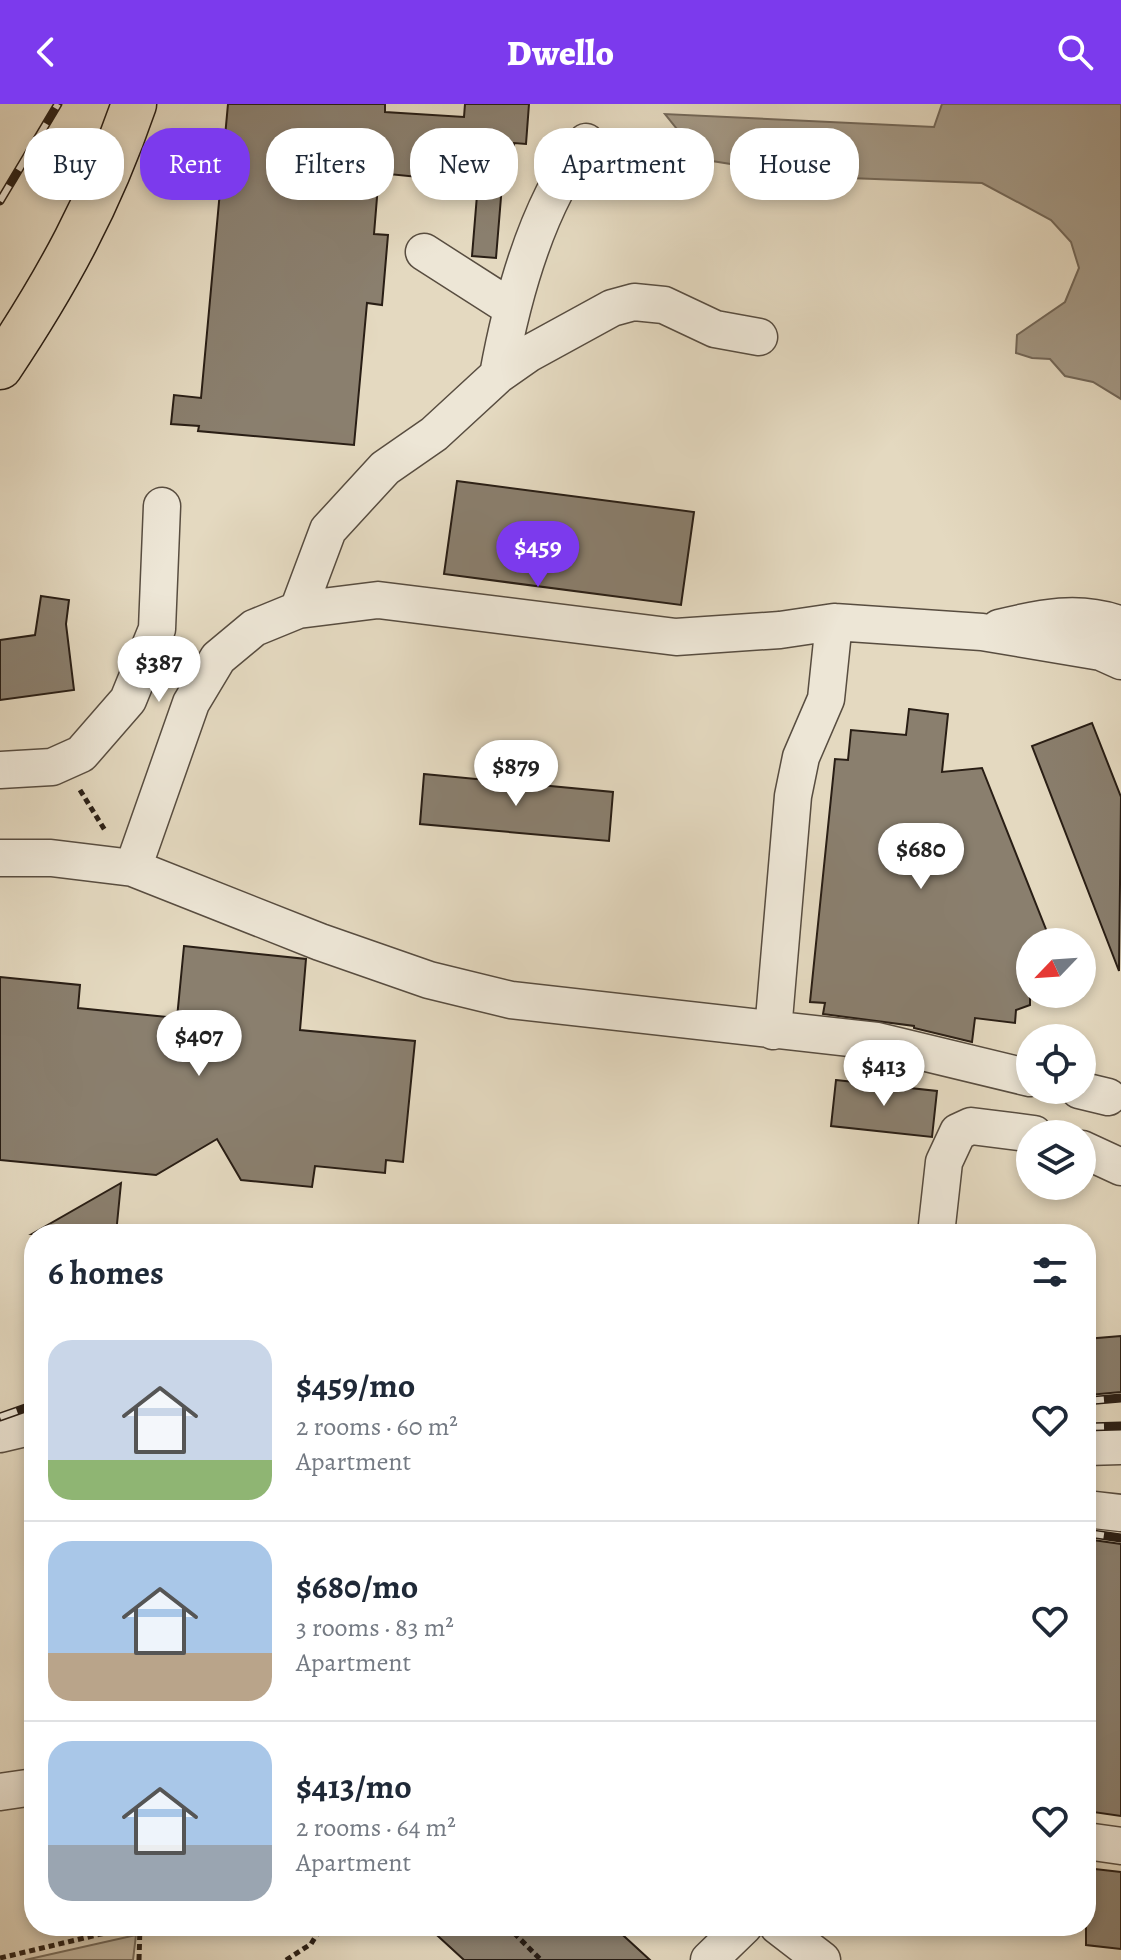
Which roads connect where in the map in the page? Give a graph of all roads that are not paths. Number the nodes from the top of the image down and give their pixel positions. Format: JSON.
{"nodes":[{"id":1,"x":134,"y":104,"type":"edge"},
{"id":2,"x":551,"y":200,"type":"edge"},
{"id":3,"x":424,"y":252,"type":"dead end"},
{"id":4,"x":510,"y":307,"type":"junction"},
{"id":5,"x":759,"y":337,"type":"dead end"},
{"id":6,"x":0,"y":367,"type":"edge"},
{"id":7,"x":498,"y":375,"type":"junction"},
{"id":8,"x":162,"y":506,"type":"dead end"},
{"id":9,"x":298,"y":610,"type":"junction"},
{"id":10,"x":834,"y":622,"type":"junction"},
{"id":11,"x":1121,"y":625,"type":"edge"},
{"id":12,"x":982,"y":632,"type":"junction"},
{"id":13,"x":1121,"y":661,"type":"edge"},
{"id":14,"x":0,"y":770,"type":"edge"},
{"id":15,"x":0,"y":858,"type":"edge"},
{"id":16,"x":133,"y":868,"type":"junction"},
{"id":17,"x":773,"y":1031,"type":"junction"},
{"id":18,"x":1016,"y":1075,"type":"edge"},
{"id":19,"x":1016,"y":1132,"type":"edge"},
{"id":20,"x":1096,"y":1155,"type":"edge"},
{"id":21,"x":1121,"y":1167,"type":"edge"},
{"id":22,"x":937,"y":1224,"type":"edge"},
{"id":23,"x":24,"y":1428,"type":"edge"},
{"id":24,"x":0,"y":1434,"type":"edge"},
{"id":25,"x":1121,"y":1446,"type":"edge"},
{"id":26,"x":1096,"y":1447,"type":"edge"},
{"id":27,"x":1096,"y":1510,"type":"edge"},
{"id":28,"x":1121,"y":1513,"type":"edge"},
{"id":29,"x":24,"y":1788,"type":"edge"},
{"id":30,"x":0,"y":1792,"type":"edge"},
{"id":31,"x":1096,"y":1842,"type":"edge"},
{"id":32,"x":1121,"y":1846,"type":"edge"},
{"id":33,"x":734,"y":1936,"type":"edge"},
{"id":34,"x":791,"y":1936,"type":"edge"},
{"id":35,"x":709,"y":1960,"type":"edge"},
{"id":36,"x":822,"y":1960,"type":"edge"}],
"edges":[{"from":1,"to":6,"type":"main road"},
{"from":2,"to":4,"type":"street"},
{"from":3,"to":4,"type":"street"},
{"from":4,"to":7,"type":"street"},
{"from":5,"to":7,"type":"street"},
{"from":7,"to":9,"type":"street"},
{"from":8,"to":14,"type":"street"},
{"from":9,"to":10,"type":"street"},
{"from":9,"to":16,"type":"street"},
{"from":10,"to":12,"type":"street"},
{"from":10,"to":17,"type":"street"},
{"from":11,"to":12,"type":"street"},
{"from":12,"to":13,"type":"street"},
{"from":15,"to":16,"type":"street"},
{"from":16,"to":17,"type":"street"},
{"from":17,"to":18,"type":"street"},
{"from":19,"to":22,"type":"street"},
{"from":20,"to":21,"type":"street"},
{"from":23,"to":24,"type":"street"},
{"from":25,"to":26,"type":"street"},
{"from":27,"to":28,"type":"street"},
{"from":29,"to":30,"type":"street"},
{"from":31,"to":32,"type":"street"},
{"from":33,"to":35,"type":"street"},
{"from":34,"to":36,"type":"street"}]}
